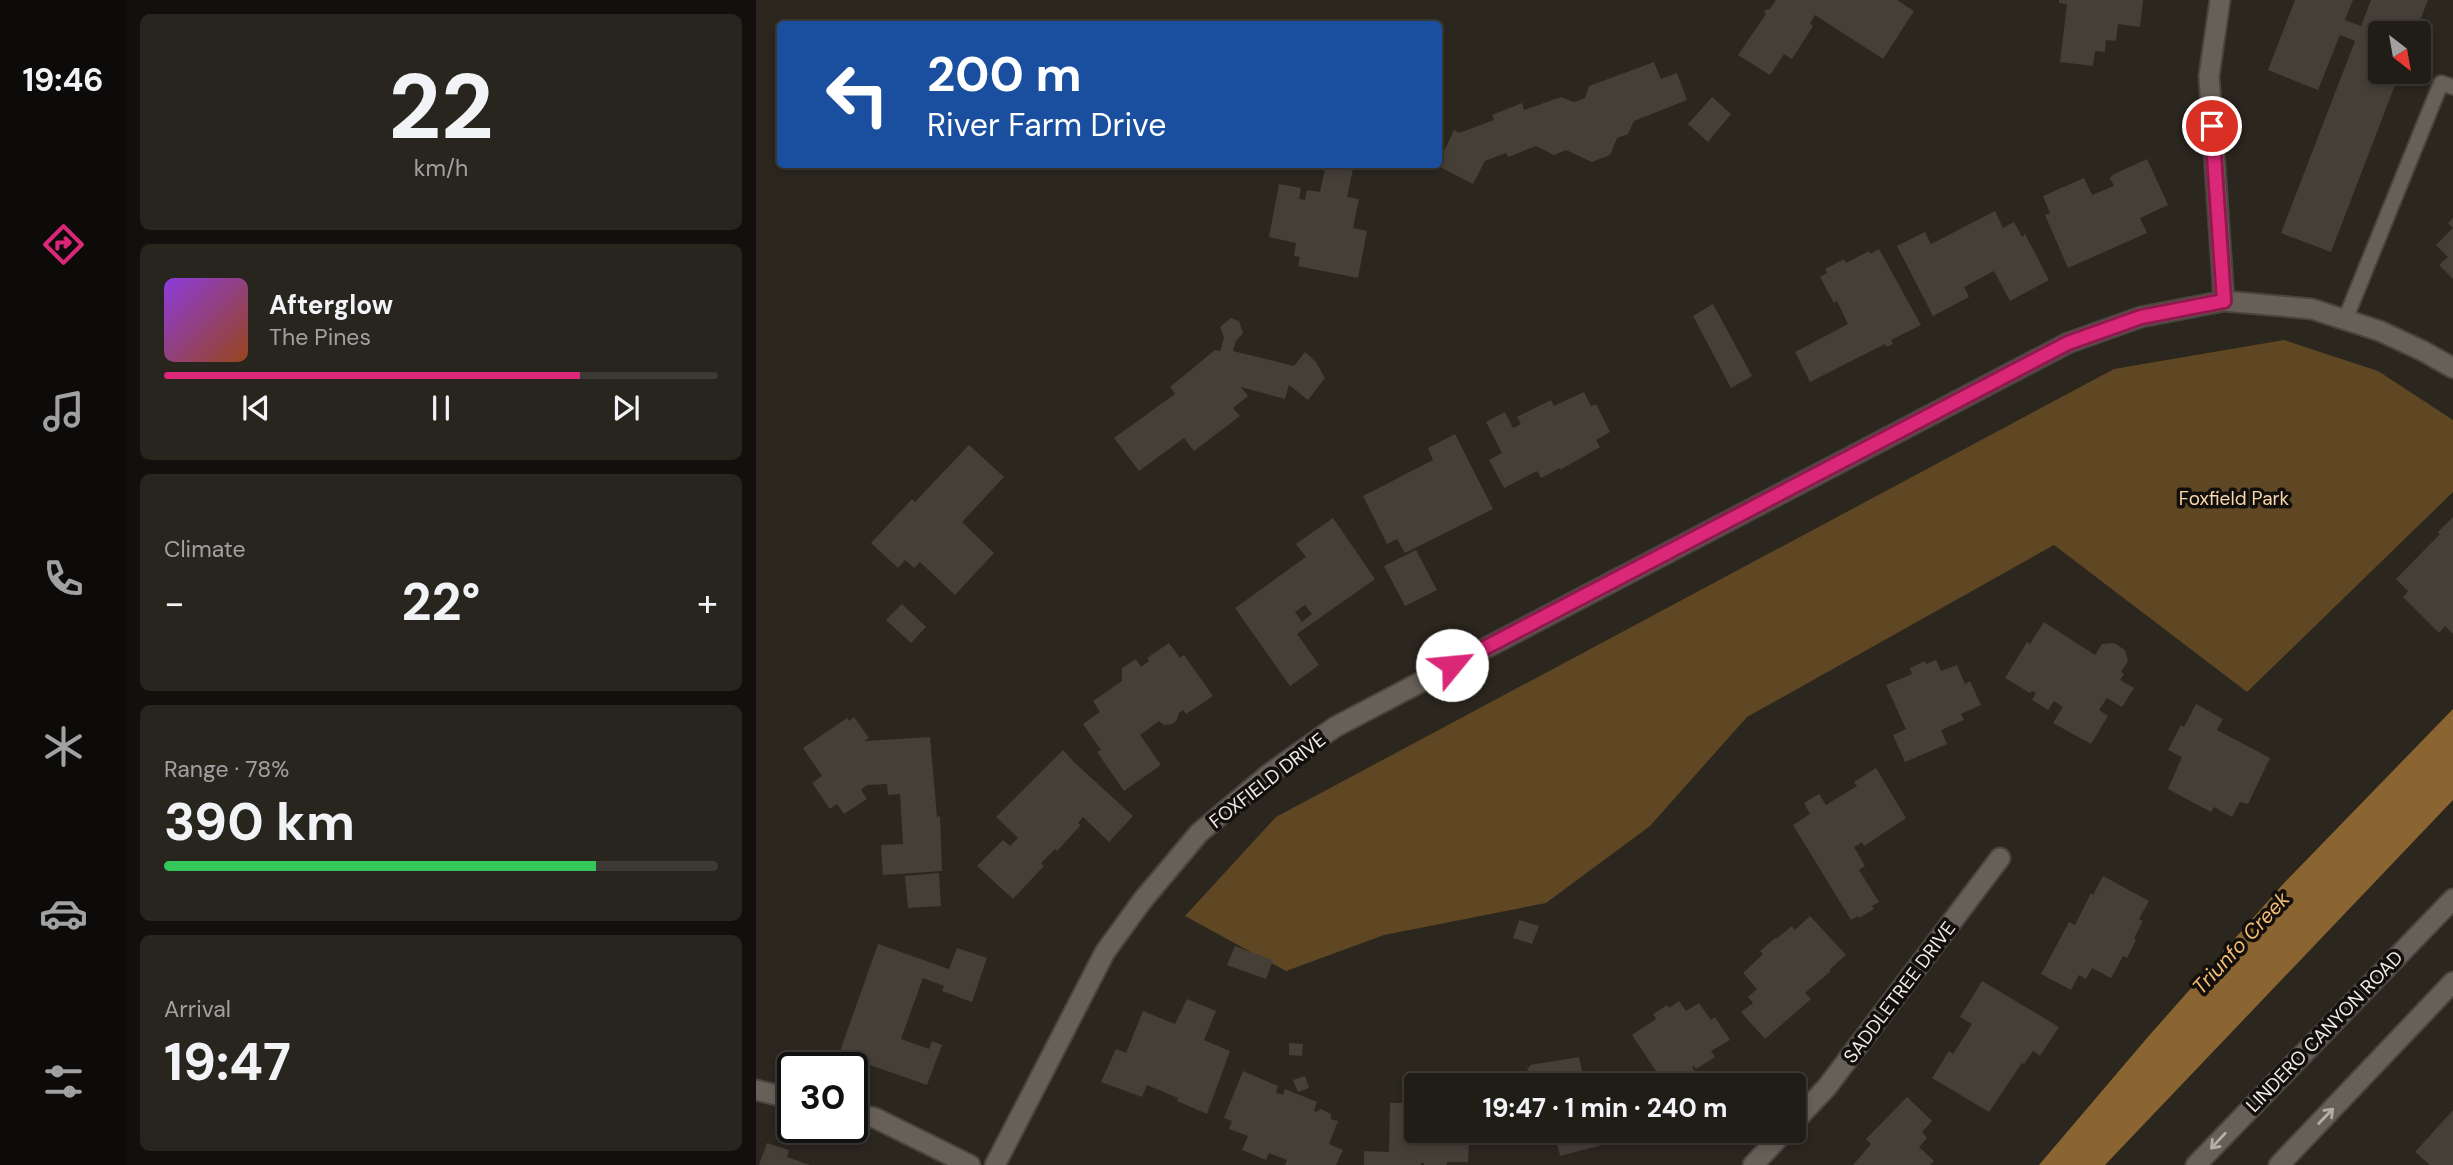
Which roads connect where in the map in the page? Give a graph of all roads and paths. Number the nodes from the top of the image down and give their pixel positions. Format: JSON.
{"nodes":[{"id":1,"x":2220,"y":0,"type":"edge"},
{"id":2,"x":2453,"y":88,"type":"edge"},
{"id":3,"x":2224,"y":301,"type":"junction"},
{"id":4,"x":2345,"y":320,"type":"junction"},
{"id":5,"x":2453,"y":369,"type":"edge"},
{"id":6,"x":2000,"y":858,"type":"dead end"},
{"id":7,"x":2453,"y":899,"type":"edge"},
{"id":8,"x":2453,"y":982,"type":"edge"},
{"id":9,"x":756,"y":1090,"type":"edge"},
{"id":10,"x":777,"y":1095,"type":"edge"},
{"id":11,"x":1806,"y":1109,"type":"edge"},
{"id":12,"x":868,"y":1116,"type":"edge"},
{"id":13,"x":1774,"y":1143,"type":"edge"},
{"id":14,"x":970,"y":1165,"type":"edge"},
{"id":15,"x":995,"y":1165,"type":"edge"},
{"id":16,"x":1753,"y":1165,"type":"edge"},
{"id":17,"x":2196,"y":1165,"type":"edge"},
{"id":18,"x":2279,"y":1165,"type":"edge"}],
"edges":[{"from":1,"to":3,"type":"street"},
{"from":2,"to":4,"type":"lane"},
{"from":3,"to":4,"type":"street","name":"FOXFIELD DRIVE"},
{"from":3,"to":15,"type":"street","name":"FOXFIELD DRIVE"},
{"from":4,"to":5,"type":"street","name":"FOXFIELD DRIVE"},
{"from":6,"to":11,"type":"street","name":"SADDLETREE DRIVE"},
{"from":7,"to":17,"type":"street","name":"LINDERO CANYON ROAD","one_way":true},
{"from":18,"to":8,"type":"street","one_way":true},
{"from":9,"to":10,"type":"street"},
{"from":12,"to":14,"type":"street"},
{"from":13,"to":16,"type":"street"}]}
